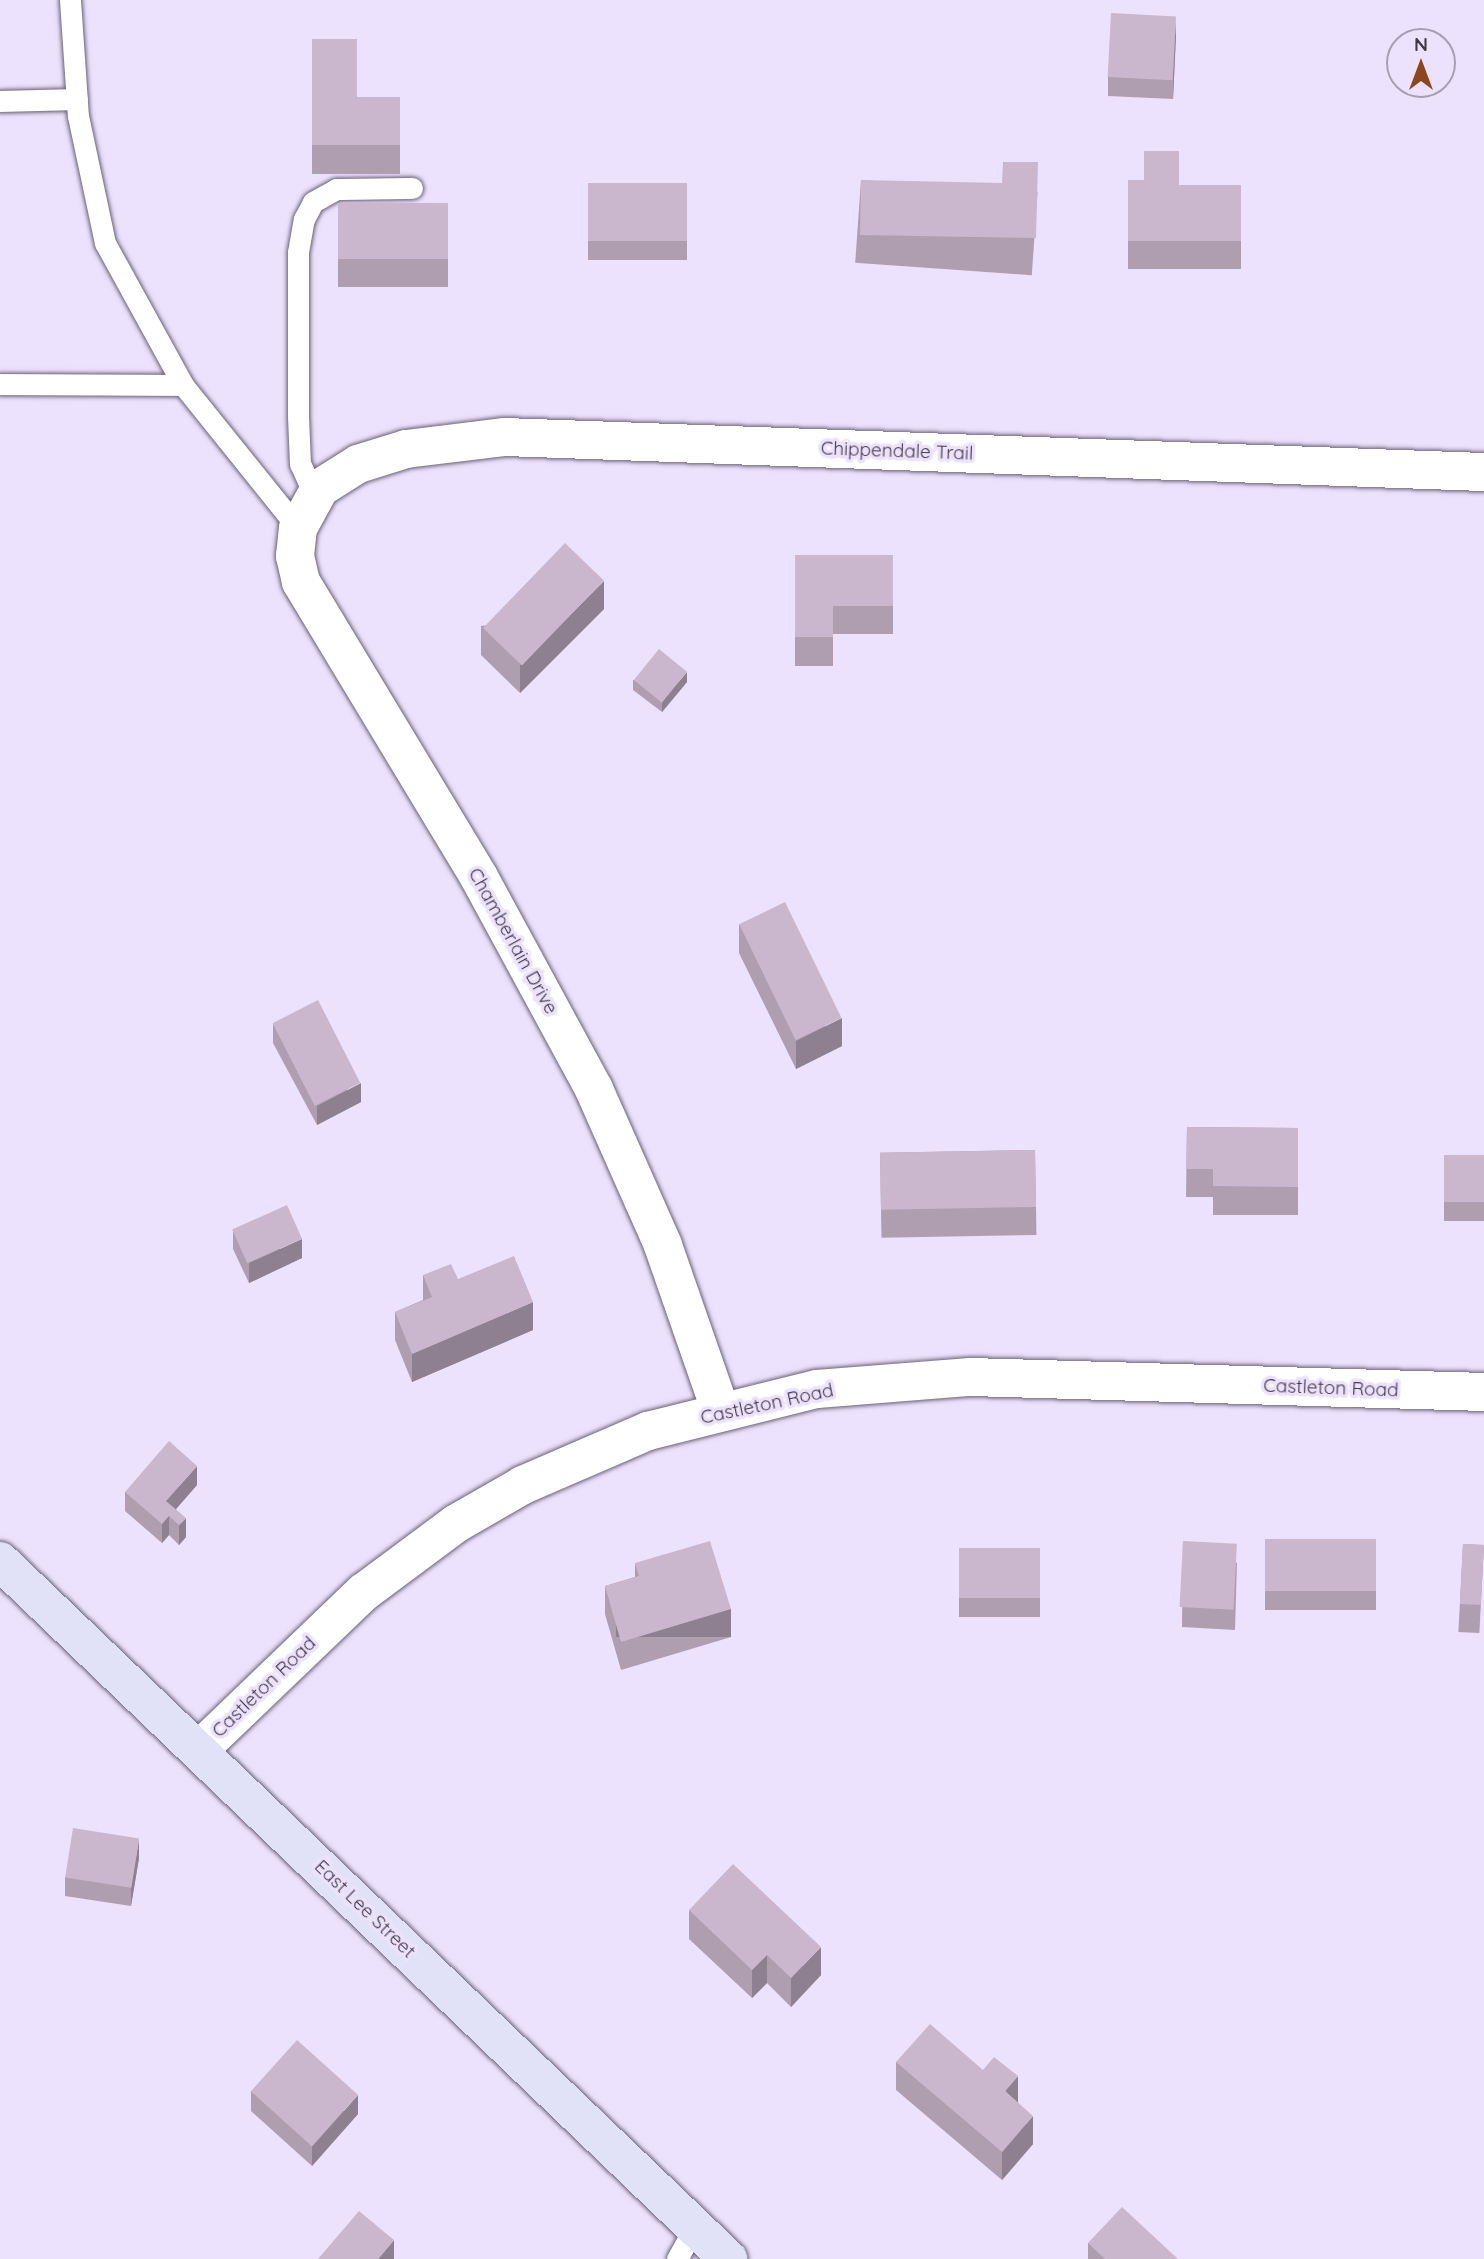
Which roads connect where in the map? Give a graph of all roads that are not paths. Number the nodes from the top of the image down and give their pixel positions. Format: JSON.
{"nodes":[{"id":1,"x":70,"y":0,"type":"edge"},
{"id":2,"x":77,"y":99,"type":"junction"},
{"id":3,"x":0,"y":101,"type":"edge"},
{"id":4,"x":412,"y":188,"type":"dead end"},
{"id":5,"x":0,"y":384,"type":"edge"},
{"id":6,"x":183,"y":385,"type":"junction"},
{"id":7,"x":1484,"y":472,"type":"edge"},
{"id":8,"x":311,"y":504,"type":"junction"},
{"id":9,"x":1484,"y":1392,"type":"edge"},
{"id":10,"x":721,"y":1412,"type":"junction"},
{"id":11,"x":0,"y":1561,"type":"edge"},
{"id":12,"x":199,"y":1750,"type":"junction"},
{"id":13,"x":686,"y":2243,"type":"edge"},
{"id":14,"x":728,"y":2259,"type":"edge"}],
"edges":[{"from":1,"to":2,"type":"lane"},
{"from":2,"to":3,"type":"lane"},
{"from":2,"to":6,"type":"lane"},
{"from":4,"to":8,"type":"lane"},
{"from":5,"to":6,"type":"lane"},
{"from":6,"to":8,"type":"lane"},
{"from":7,"to":8,"type":"street","name":"Chippendale Trail"},
{"from":8,"to":10,"type":"street","name":"Chamberlain Drive"},
{"from":9,"to":10,"type":"street","name":"Castleton Road"},
{"from":10,"to":12,"type":"street","name":"Castleton Road"},
{"from":11,"to":12,"type":"street","name":"East Lee Street"},
{"from":12,"to":13,"type":"street","name":"East Lee Street"},
{"from":13,"to":14,"type":"street","name":"East Lee Street"}]}
